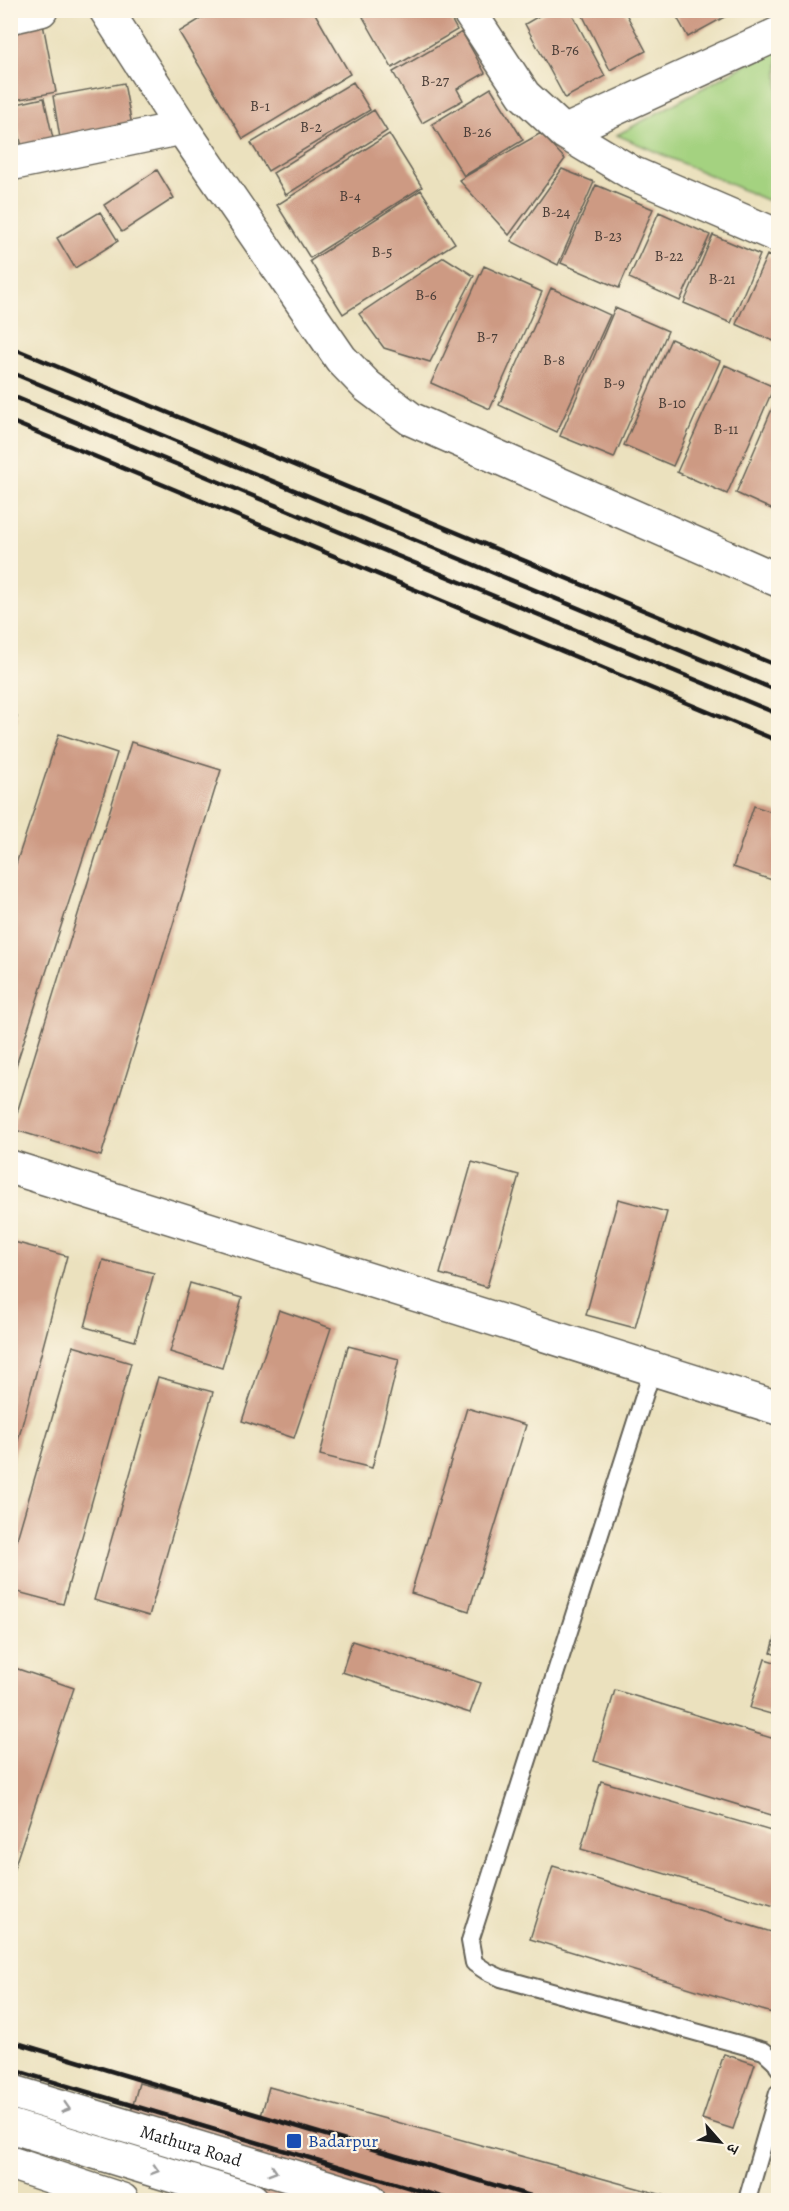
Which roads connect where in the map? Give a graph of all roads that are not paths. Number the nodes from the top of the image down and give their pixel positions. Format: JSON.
{"nodes":[{"id":1,"x":41,"y":10,"type":"edge"},
{"id":2,"x":106,"y":10,"type":"edge"},
{"id":3,"x":468,"y":10,"type":"edge"},
{"id":4,"x":10,"y":17,"type":"edge"},
{"id":5,"x":778,"y":34,"type":"edge"},
{"id":6,"x":182,"y":128,"type":"junction"},
{"id":7,"x":564,"y":132,"type":"junction"},
{"id":8,"x":10,"y":164,"type":"edge"},
{"id":9,"x":778,"y":236,"type":"edge"},
{"id":10,"x":778,"y":580,"type":"edge"},
{"id":11,"x":10,"y":1167,"type":"edge"},
{"id":12,"x":653,"y":1368,"type":"junction"},
{"id":13,"x":778,"y":1408,"type":"edge"},
{"id":14,"x":778,"y":2067,"type":"edge"},
{"id":15,"x":10,"y":2091,"type":"edge"},
{"id":16,"x":778,"y":2093,"type":"edge"},
{"id":17,"x":10,"y":2126,"type":"edge"},
{"id":18,"x":10,"y":2163,"type":"edge"},
{"id":19,"x":122,"y":2200,"type":"edge"},
{"id":20,"x":252,"y":2200,"type":"edge"},
{"id":21,"x":370,"y":2200,"type":"edge"},
{"id":22,"x":747,"y":2200,"type":"edge"}],
"edges":[{"from":1,"to":4,"type":"main road"},
{"from":2,"to":6,"type":"main road"},
{"from":3,"to":7,"type":"main road"},
{"from":5,"to":7,"type":"main road"},
{"from":6,"to":8,"type":"main road"},
{"from":6,"to":10,"type":"main road"},
{"from":7,"to":9,"type":"main road"},
{"from":11,"to":12,"type":"main road"},
{"from":12,"to":13,"type":"main road"},
{"from":12,"to":14,"type":"lane"},
{"from":15,"to":21,"type":"main road","name":"Mathura Road","one_way":true},
{"from":16,"to":22,"type":"lane"},
{"from":17,"to":20,"type":"main road","one_way":true},
{"from":18,"to":19,"type":"main road"}]}
